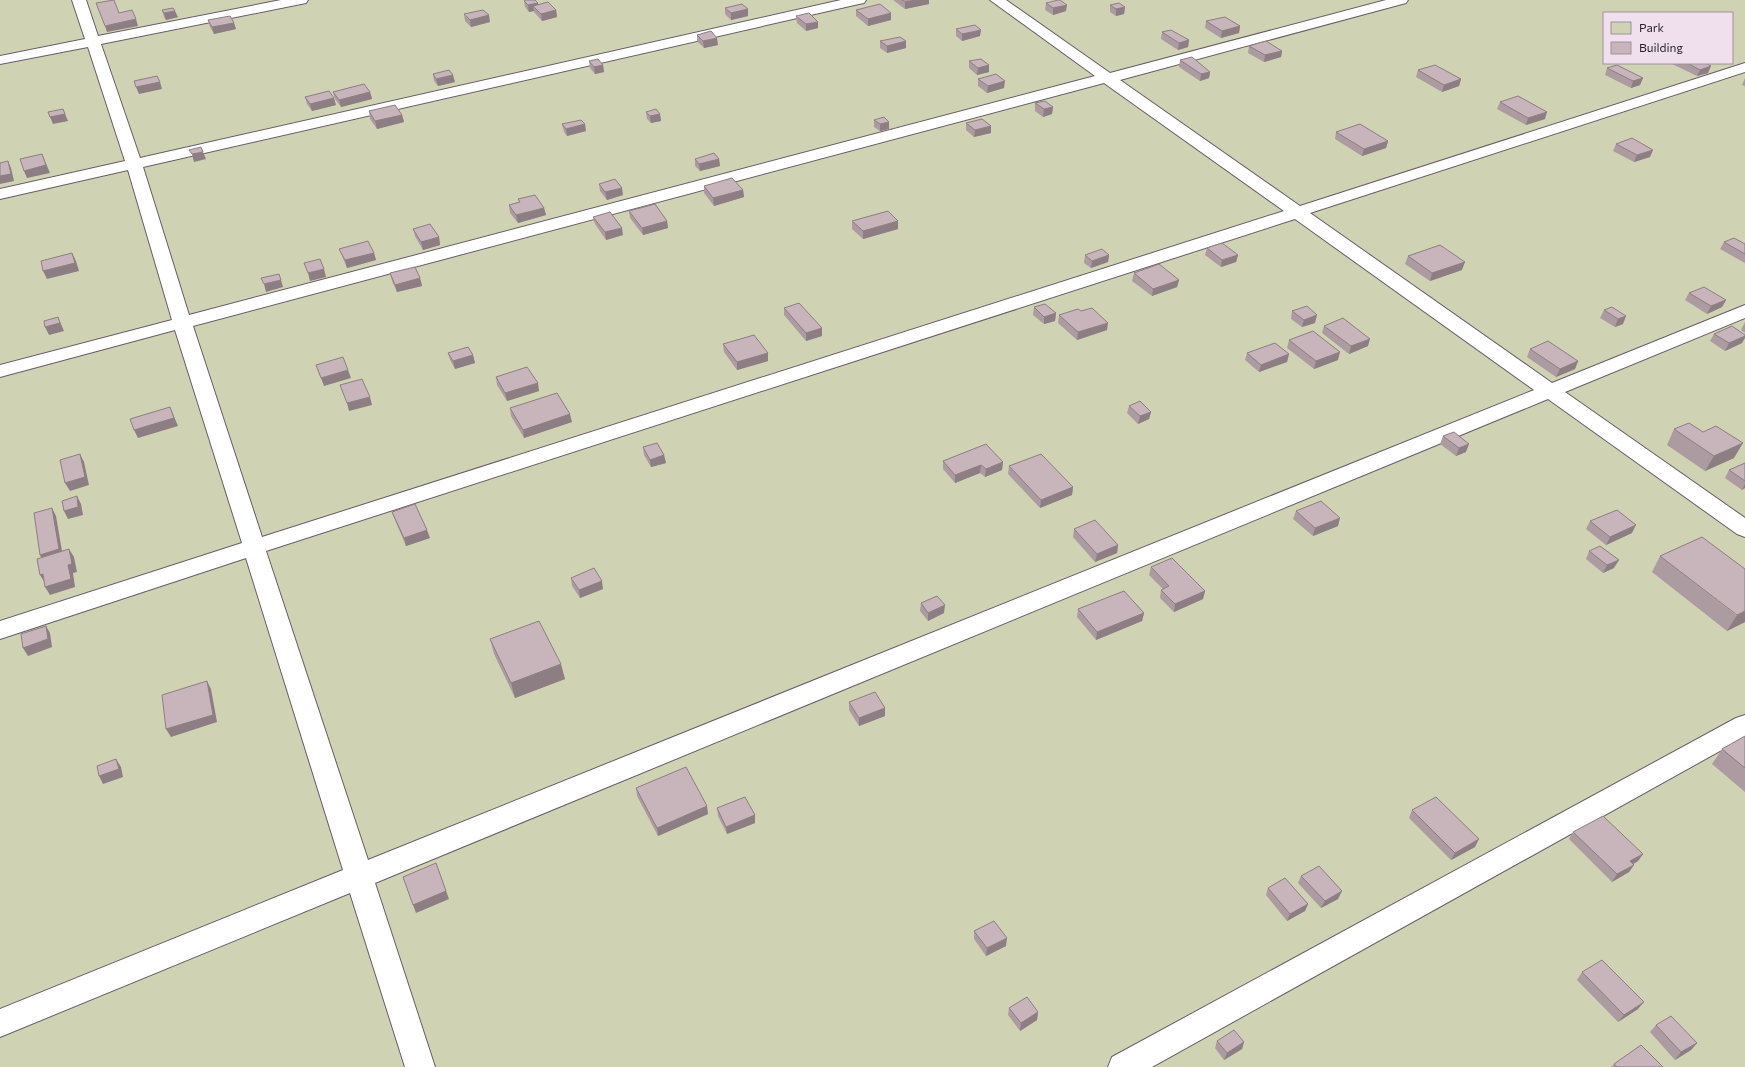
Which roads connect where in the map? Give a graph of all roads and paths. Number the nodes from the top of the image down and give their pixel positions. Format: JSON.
{"nodes":[{"id":1,"x":79,"y":0,"type":"edge"},
{"id":2,"x":301,"y":0,"type":"edge"},
{"id":3,"x":859,"y":0,"type":"edge"},
{"id":4,"x":997,"y":0,"type":"edge"},
{"id":5,"x":1401,"y":0,"type":"edge"},
{"id":6,"x":93,"y":41,"type":"junction"},
{"id":7,"x":0,"y":60,"type":"edge"},
{"id":8,"x":1745,"y":67,"type":"edge"},
{"id":9,"x":1106,"y":78,"type":"junction"},
{"id":10,"x":134,"y":163,"type":"junction"},
{"id":11,"x":0,"y":194,"type":"edge"},
{"id":12,"x":1298,"y":213,"type":"junction"},
{"id":13,"x":1745,"y":311,"type":"edge"},
{"id":14,"x":182,"y":322,"type":"junction"},
{"id":15,"x":0,"y":370,"type":"edge"},
{"id":16,"x":1551,"y":391,"type":"junction"},
{"id":17,"x":1745,"y":529,"type":"edge"},
{"id":18,"x":254,"y":547,"type":"junction"},
{"id":19,"x":0,"y":630,"type":"edge"},
{"id":20,"x":1745,"y":725,"type":"edge"},
{"id":21,"x":359,"y":875,"type":"junction"},
{"id":22,"x":0,"y":1023,"type":"edge"},
{"id":23,"x":420,"y":1067,"type":"edge"},
{"id":24,"x":1124,"y":1067,"type":"edge"}],
"edges":[{"from":1,"to":6,"type":"lane"},
{"from":2,"to":6,"type":"lane"},
{"from":3,"to":10,"type":"lane"},
{"from":4,"to":9,"type":"lane"},
{"from":5,"to":9,"type":"lane"},
{"from":6,"to":7,"type":"lane"},
{"from":6,"to":10,"type":"lane"},
{"from":8,"to":12,"type":"lane"},
{"from":9,"to":12,"type":"lane"},
{"from":9,"to":14,"type":"lane"},
{"from":10,"to":11,"type":"lane"},
{"from":10,"to":14,"type":"lane"},
{"from":12,"to":16,"type":"lane"},
{"from":12,"to":18,"type":"lane"},
{"from":13,"to":16,"type":"lane"},
{"from":14,"to":15,"type":"lane"},
{"from":14,"to":18,"type":"lane"},
{"from":16,"to":17,"type":"lane"},
{"from":16,"to":21,"type":"lane"},
{"from":18,"to":19,"type":"lane"},
{"from":18,"to":21,"type":"lane"},
{"from":20,"to":24,"type":"lane"},
{"from":21,"to":22,"type":"lane"},
{"from":21,"to":23,"type":"lane"}]}
